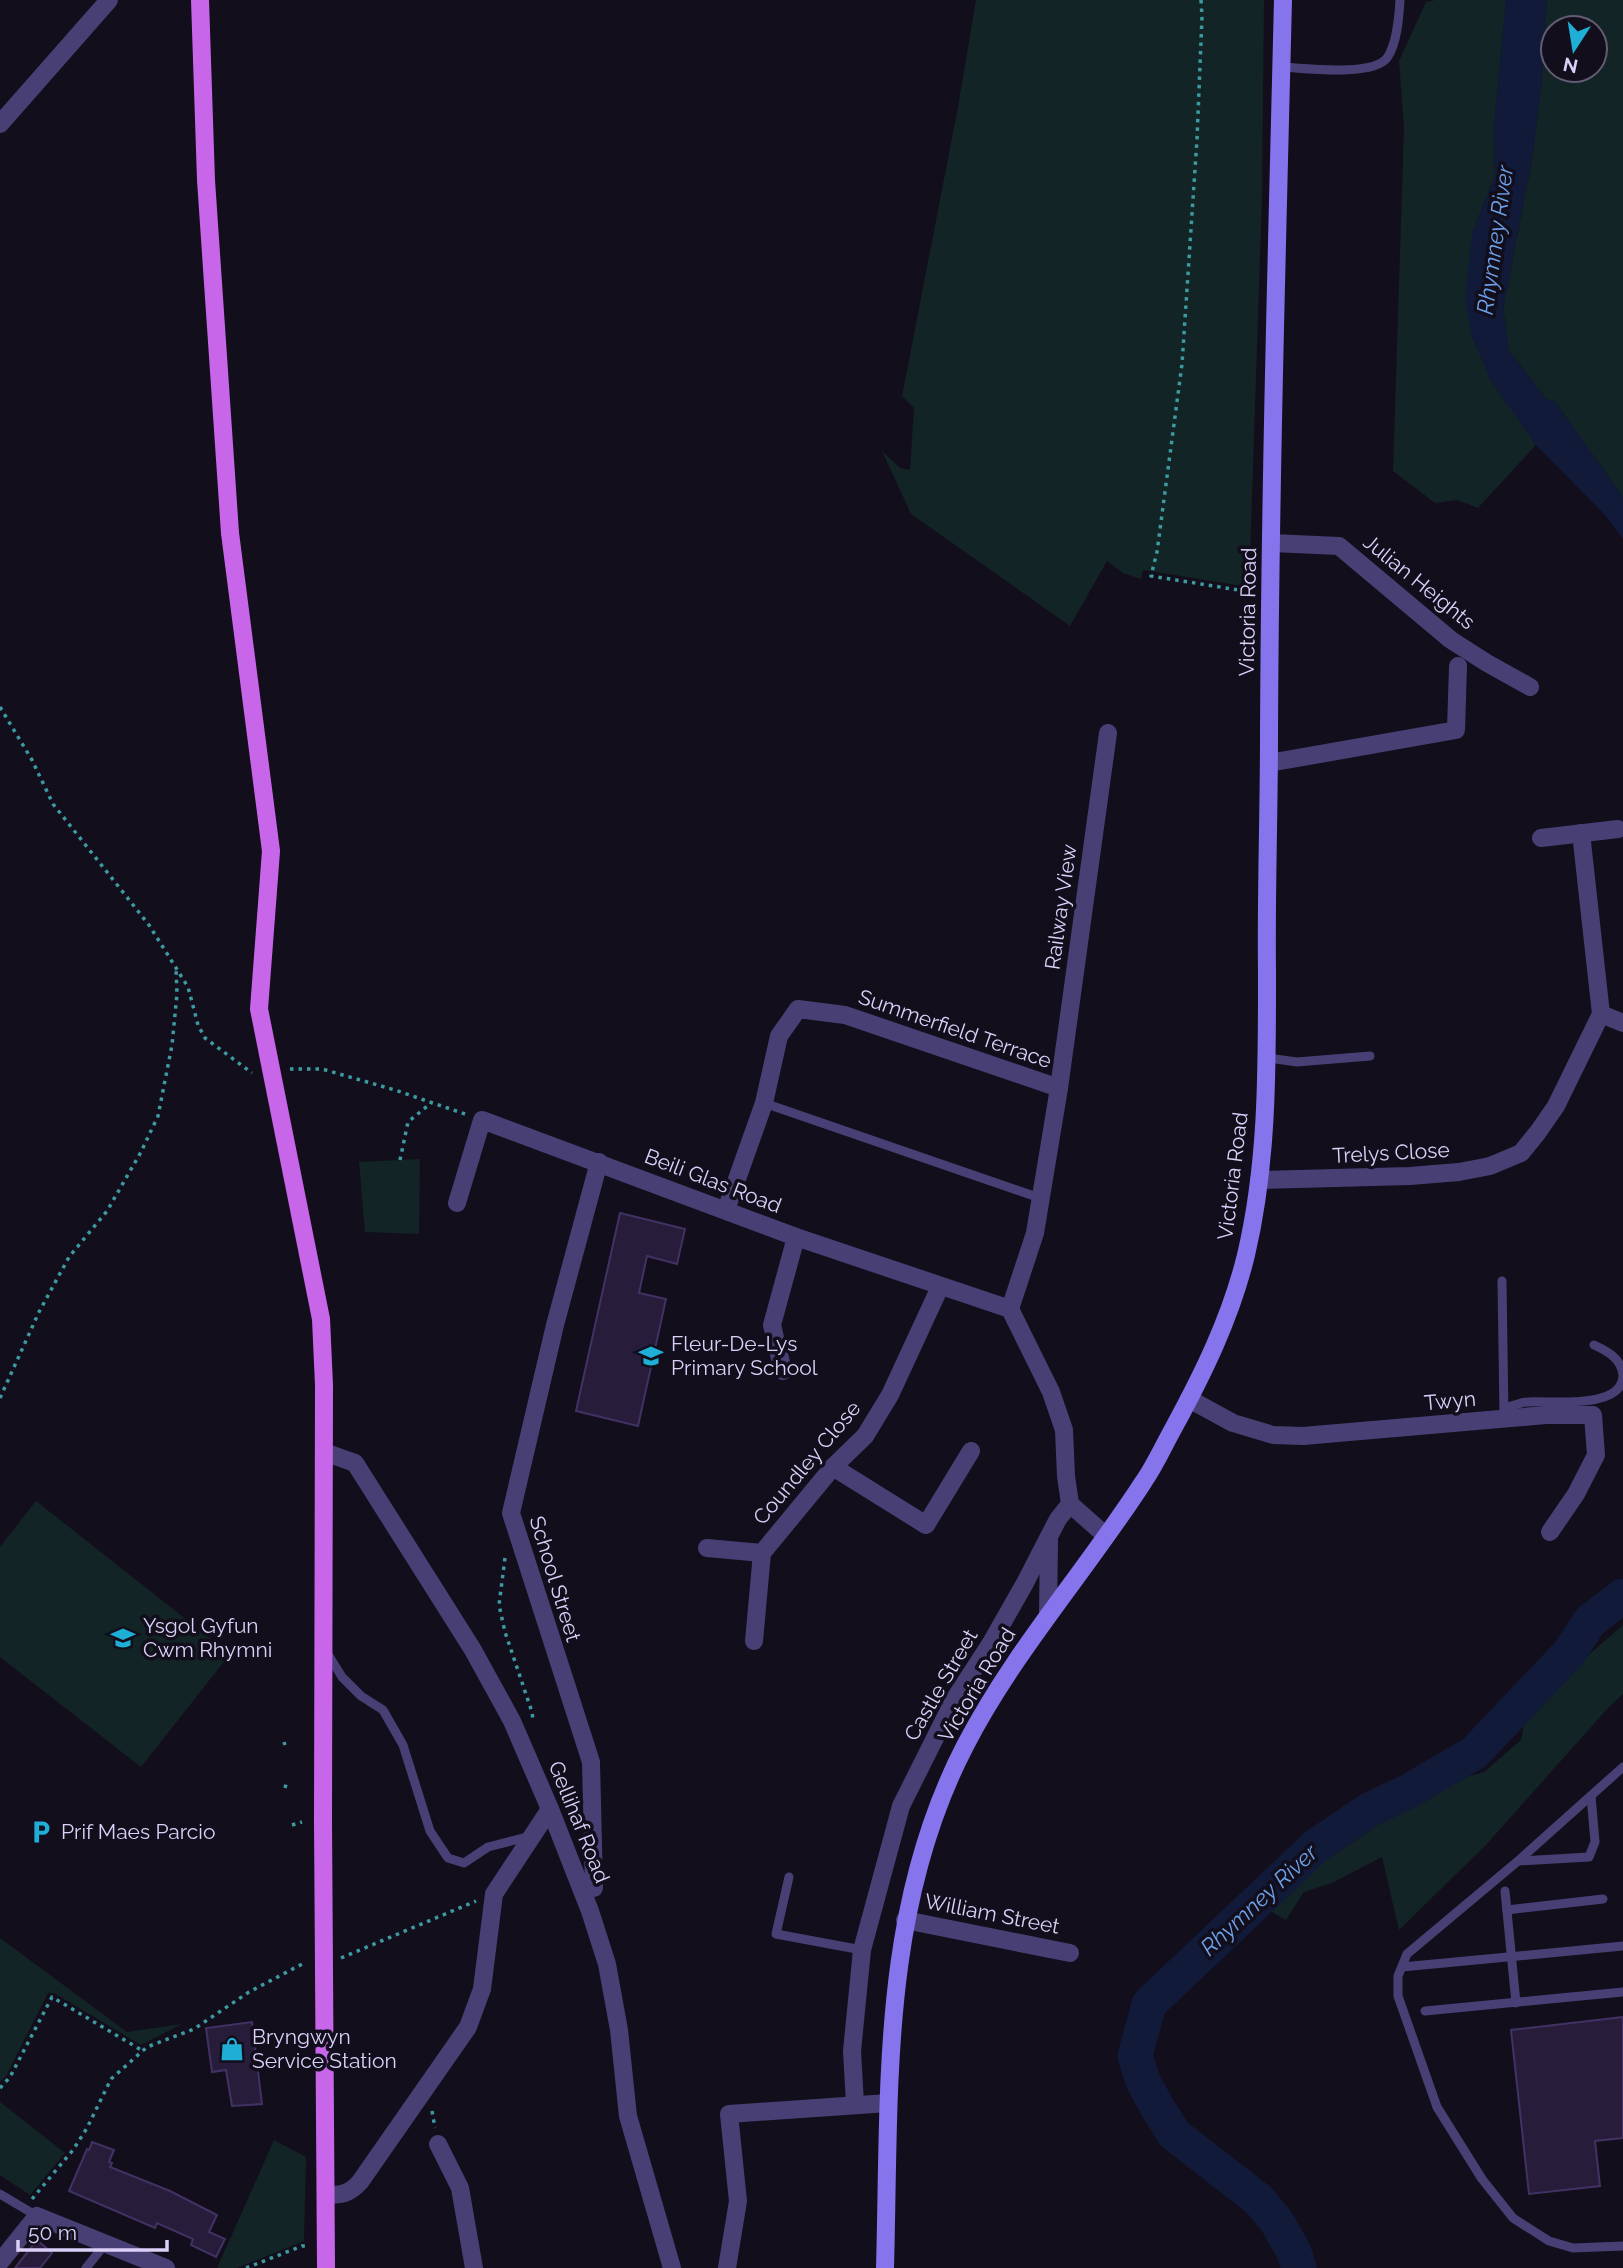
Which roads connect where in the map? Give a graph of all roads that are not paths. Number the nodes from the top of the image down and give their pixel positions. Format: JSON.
{"nodes":[{"id":1,"x":109,"y":0,"type":"edge"},
{"id":2,"x":200,"y":0,"type":"edge"},
{"id":3,"x":1283,"y":0,"type":"edge"},
{"id":4,"x":1400,"y":0,"type":"edge"},
{"id":5,"x":1281,"y":67,"type":"junction"},
{"id":6,"x":0,"y":124,"type":"edge"},
{"id":7,"x":1272,"y":543,"type":"junction"},
{"id":8,"x":1458,"y":666,"type":"dead end"},
{"id":9,"x":1530,"y":687,"type":"dead end"},
{"id":10,"x":1108,"y":733,"type":"dead end"},
{"id":11,"x":1269,"y":763,"type":"junction"},
{"id":12,"x":1618,"y":829,"type":"dead end"},
{"id":13,"x":1581,"y":833,"type":"junction"},
{"id":14,"x":1541,"y":838,"type":"dead end"},
{"id":15,"x":1601,"y":1014,"type":"junction"},
{"id":16,"x":1623,"y":1023,"type":"edge"},
{"id":17,"x":1370,"y":1056,"type":"dead end"},
{"id":18,"x":1268,"y":1058,"type":"junction"},
{"id":19,"x":1059,"y":1088,"type":"junction"},
{"id":20,"x":764,"y":1103,"type":"junction"},
{"id":21,"x":599,"y":1162,"type":"junction"},
{"id":22,"x":1259,"y":1180,"type":"junction"},
{"id":23,"x":1041,"y":1198,"type":"junction"},
{"id":24,"x":457,"y":1203,"type":"dead end"},
{"id":25,"x":726,"y":1210,"type":"junction"},
{"id":26,"x":796,"y":1237,"type":"junction"},
{"id":27,"x":1502,"y":1281,"type":"dead end"},
{"id":28,"x":940,"y":1287,"type":"junction"},
{"id":29,"x":1010,"y":1309,"type":"junction"},
{"id":30,"x":1594,"y":1345,"type":"dead end"},
{"id":31,"x":783,"y":1371,"type":"dead end"},
{"id":32,"x":1189,"y":1399,"type":"junction"},
{"id":33,"x":1504,"y":1419,"type":"junction"},
{"id":34,"x":971,"y":1451,"type":"dead end"},
{"id":35,"x":324,"y":1452,"type":"junction"},
{"id":36,"x":833,"y":1468,"type":"junction"},
{"id":37,"x":1070,"y":1504,"type":"junction"},
{"id":38,"x":1550,"y":1532,"type":"dead end"},
{"id":39,"x":1105,"y":1535,"type":"junction"},
{"id":40,"x":1049,"y":1538,"type":"junction"},
{"id":41,"x":707,"y":1548,"type":"dead end"},
{"id":42,"x":762,"y":1553,"type":"junction"},
{"id":43,"x":1048,"y":1615,"type":"junction"},
{"id":44,"x":754,"y":1642,"type":"dead end"},
{"id":45,"x":324,"y":1648,"type":"junction"},
{"id":46,"x":1623,"y":1766,"type":"edge"},
{"id":47,"x":1591,"y":1796,"type":"junction"},
{"id":48,"x":551,"y":1809,"type":"junction"},
{"id":49,"x":533,"y":1836,"type":"junction"},
{"id":50,"x":1518,"y":1861,"type":"junction"},
{"id":51,"x":789,"y":1877,"type":"dead end"},
{"id":52,"x":594,"y":1888,"type":"dead end"},
{"id":53,"x":1505,"y":1891,"type":"dead end"},
{"id":54,"x":1603,"y":1899,"type":"dead end"},
{"id":55,"x":1507,"y":1910,"type":"junction"},
{"id":56,"x":905,"y":1920,"type":"junction"},
{"id":57,"x":1623,"y":1946,"type":"edge"},
{"id":58,"x":862,"y":1950,"type":"junction"},
{"id":59,"x":1070,"y":1952,"type":"dead end"},
{"id":60,"x":1511,"y":1957,"type":"junction"},
{"id":61,"x":1402,"y":1967,"type":"junction"},
{"id":62,"x":1623,"y":1993,"type":"edge"},
{"id":63,"x":1516,"y":2003,"type":"junction"},
{"id":64,"x":1424,"y":2011,"type":"dead end"},
{"id":65,"x":888,"y":2103,"type":"junction"},
{"id":66,"x":855,"y":2104,"type":"junction"},
{"id":67,"x":438,"y":2144,"type":"road end"},
{"id":68,"x":0,"y":2194,"type":"edge"},
{"id":69,"x":326,"y":2195,"type":"junction"},
{"id":70,"x":30,"y":2212,"type":"junction"},
{"id":71,"x":106,"y":2243,"type":"junction"},
{"id":72,"x":1623,"y":2246,"type":"edge"},
{"id":73,"x":0,"y":2262,"type":"edge"},
{"id":74,"x":86,"y":2268,"type":"edge"},
{"id":75,"x":166,"y":2268,"type":"edge"},
{"id":76,"x":326,"y":2268,"type":"edge"},
{"id":77,"x":474,"y":2268,"type":"edge"},
{"id":78,"x":672,"y":2268,"type":"edge"},
{"id":79,"x":727,"y":2268,"type":"edge"},
{"id":80,"x":886,"y":2268,"type":"edge"}],
"edges":[{"from":1,"to":6,"type":"street"},
{"from":2,"to":35,"type":"main road"},
{"from":3,"to":5,"type":"main road","name":"Victoria Road"},
{"from":4,"to":5,"type":"lane"},
{"from":5,"to":7,"type":"main road","name":"Victoria Road"},
{"from":7,"to":9,"type":"street","name":"Julian Heights"},
{"from":7,"to":11,"type":"main road","name":"Victoria Road"},
{"from":8,"to":11,"type":"street"},
{"from":10,"to":19,"type":"street","name":"Railway View"},
{"from":11,"to":18,"type":"main road","name":"Victoria Road"},
{"from":12,"to":13,"type":"street"},
{"from":13,"to":14,"type":"street"},
{"from":13,"to":15,"type":"street"},
{"from":15,"to":16,"type":"street"},
{"from":15,"to":22,"type":"street","name":"Trelys Close"},
{"from":17,"to":18,"type":"lane"},
{"from":18,"to":22,"type":"main road","name":"Victoria Road"},
{"from":19,"to":20,"type":"street","name":"Summerfield Terrace"},
{"from":19,"to":23,"type":"street","name":"Railway View"},
{"from":20,"to":23,"type":"lane"},
{"from":20,"to":25,"type":"street","name":"Summerfield Terrace"},
{"from":21,"to":24,"type":"street","name":"Beili Glas Road"},
{"from":21,"to":25,"type":"street","name":"Beili Glas Road"},
{"from":21,"to":52,"type":"street","name":"School Street"},
{"from":22,"to":32,"type":"main road","name":"Victoria Road"},
{"from":23,"to":29,"type":"street","name":"Railway View"},
{"from":25,"to":26,"type":"street","name":"Beili Glas Road"},
{"from":26,"to":28,"type":"street","name":"Beili Glas Road"},
{"from":26,"to":31,"type":"street"},
{"from":27,"to":33,"type":"lane"},
{"from":28,"to":29,"type":"street","name":"Beili Glas Road"},
{"from":28,"to":36,"type":"street","name":"Coundley Close"},
{"from":29,"to":37,"type":"street"},
{"from":30,"to":33,"type":"lane"},
{"from":32,"to":33,"type":"street","name":"Twyn"},
{"from":32,"to":39,"type":"main road","name":"Victoria Road"},
{"from":33,"to":38,"type":"street","name":"Twyn"},
{"from":34,"to":36,"type":"street"},
{"from":35,"to":45,"type":"main road"},
{"from":35,"to":48,"type":"street","name":"Gellihaf Road"},
{"from":36,"to":42,"type":"street","name":"Coundley Close"},
{"from":37,"to":39,"type":"street"},
{"from":37,"to":40,"type":"street","name":"Castle Street"},
{"from":39,"to":43,"type":"main road","name":"Victoria Road"},
{"from":40,"to":43,"type":"street"},
{"from":40,"to":58,"type":"street","name":"Castle Street"},
{"from":41,"to":42,"type":"street","name":"Coundley Close"},
{"from":42,"to":44,"type":"street","name":"Coundley Close"},
{"from":43,"to":56,"type":"main road","name":"Victoria Road"},
{"from":45,"to":49,"type":"lane"},
{"from":45,"to":69,"type":"main road"},
{"from":46,"to":47,"type":"lane"},
{"from":47,"to":50,"type":"lane"},
{"from":47,"to":50,"type":"lane"},
{"from":48,"to":49,"type":"street"},
{"from":48,"to":78,"type":"street","name":"Gellihaf Road"},
{"from":49,"to":69,"type":"street"},
{"from":50,"to":61,"type":"lane"},
{"from":51,"to":58,"type":"lane"},
{"from":53,"to":55,"type":"lane"},
{"from":54,"to":55,"type":"lane"},
{"from":55,"to":60,"type":"lane"},
{"from":56,"to":59,"type":"street","name":"William Street"},
{"from":56,"to":65,"type":"main road","name":"Victoria Road"},
{"from":57,"to":60,"type":"lane"},
{"from":58,"to":66,"type":"street","name":"Castle Street"},
{"from":60,"to":61,"type":"lane"},
{"from":60,"to":63,"type":"lane"},
{"from":61,"to":72,"type":"lane"},
{"from":62,"to":63,"type":"lane"},
{"from":63,"to":64,"type":"lane"},
{"from":65,"to":66,"type":"street"},
{"from":65,"to":80,"type":"main road","name":"Victoria Road"},
{"from":66,"to":79,"type":"street"},
{"from":67,"to":77,"type":"street"},
{"from":68,"to":70,"type":"lane"},
{"from":69,"to":76,"type":"main road"},
{"from":70,"to":71,"type":"street"},
{"from":70,"to":73,"type":"street"},
{"from":71,"to":74,"type":"lane"},
{"from":71,"to":75,"type":"street"}]}
